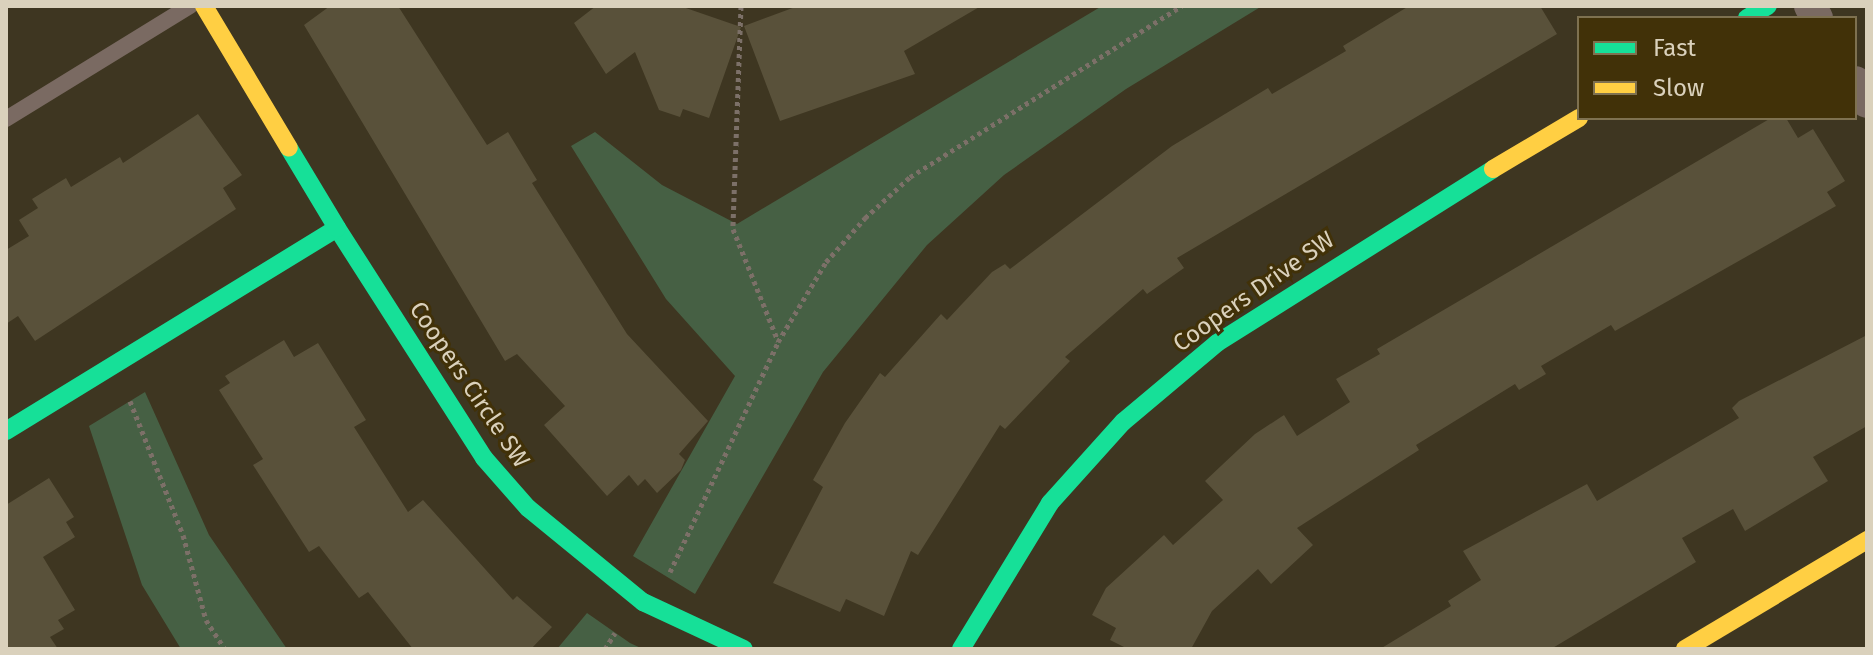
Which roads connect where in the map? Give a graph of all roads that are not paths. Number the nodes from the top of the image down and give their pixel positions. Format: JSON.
{"nodes":[{"id":1,"x":190,"y":6,"type":"edge"},
{"id":2,"x":204,"y":6,"type":"edge"},
{"id":3,"x":1768,"y":6,"type":"edge"},
{"id":4,"x":1750,"y":16,"type":"edge"},
{"id":5,"x":6,"y":119,"type":"edge"},
{"id":6,"x":1577,"y":119,"type":"edge"},
{"id":7,"x":337,"y":228,"type":"junction"},
{"id":8,"x":6,"y":431,"type":"edge"},
{"id":9,"x":1867,"y":540,"type":"edge"},
{"id":10,"x":744,"y":649,"type":"edge"},
{"id":11,"x":961,"y":649,"type":"edge"},
{"id":12,"x":1685,"y":649,"type":"edge"}],
"edges":[{"from":1,"to":5,"type":"lane"},
{"from":2,"to":7,"type":"street","name":"Coopers Circle SW"},
{"from":3,"to":4,"type":"street"},
{"from":6,"to":11,"type":"street","name":"Coopers Drive SW"},
{"from":7,"to":8,"type":"street"},
{"from":7,"to":10,"type":"street","name":"Coopers Circle SW"},
{"from":9,"to":12,"type":"street"}]}
